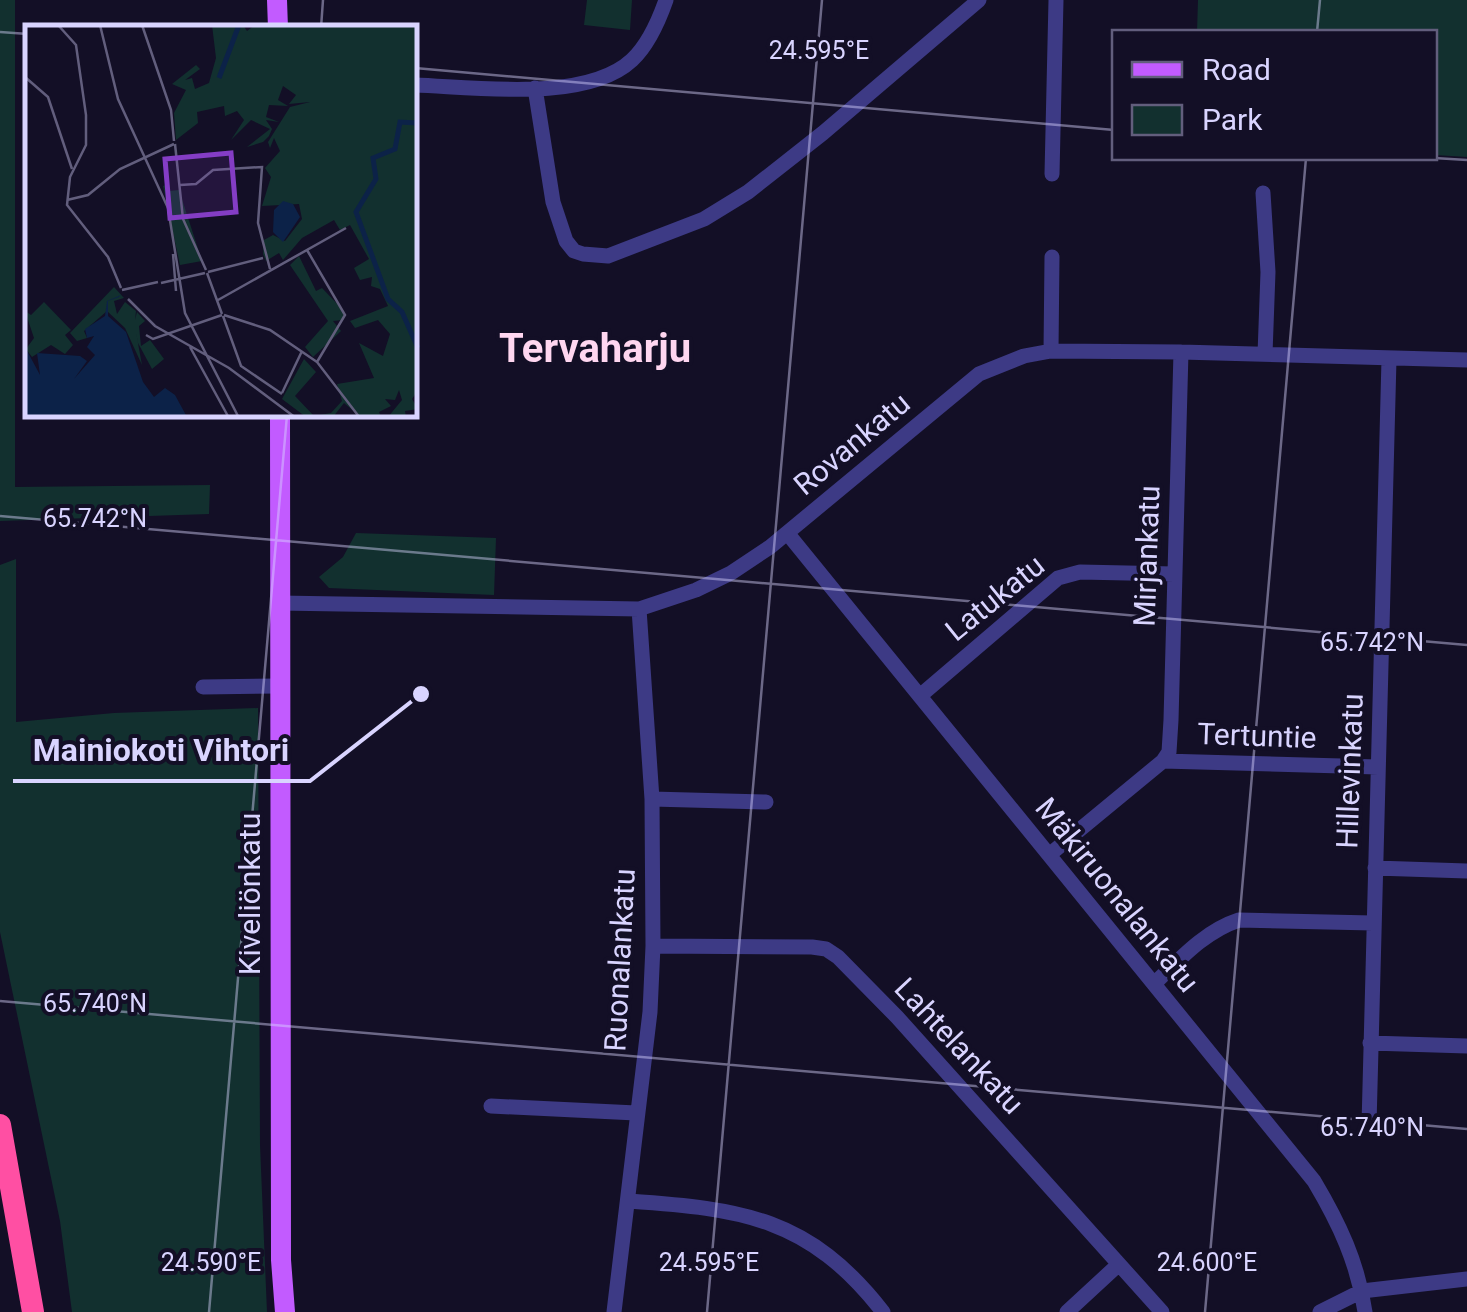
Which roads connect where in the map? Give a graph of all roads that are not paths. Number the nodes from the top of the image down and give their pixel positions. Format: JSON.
{"nodes":[{"id":1,"x":277,"y":0,"type":"edge"},
{"id":2,"x":666,"y":0,"type":"edge"},
{"id":3,"x":979,"y":0,"type":"edge"},
{"id":4,"x":1056,"y":0,"type":"edge"},
{"id":5,"x":278,"y":25,"type":"edge"},
{"id":6,"x":418,"y":86,"type":"edge"},
{"id":7,"x":535,"y":88,"type":"junction"},
{"id":8,"x":1052,"y":174,"type":"dead end"},
{"id":9,"x":1263,"y":194,"type":"dead end"},
{"id":10,"x":1052,"y":257,"type":"dead end"},
{"id":11,"x":1050,"y":351,"type":"junction"},
{"id":12,"x":1181,"y":352,"type":"junction"},
{"id":13,"x":1265,"y":354,"type":"junction"},
{"id":14,"x":1389,"y":359,"type":"junction"},
{"id":15,"x":1467,"y":360,"type":"edge"},
{"id":16,"x":280,"y":418,"type":"edge"},
{"id":17,"x":788,"y":534,"type":"junction"},
{"id":18,"x":1174,"y":574,"type":"junction"},
{"id":19,"x":279,"y":603,"type":"junction"},
{"id":20,"x":639,"y":609,"type":"junction"},
{"id":21,"x":279,"y":686,"type":"junction"},
{"id":22,"x":203,"y":687,"type":"dead end"},
{"id":23,"x":921,"y":695,"type":"junction"},
{"id":24,"x":1164,"y":761,"type":"junction"},
{"id":25,"x":1378,"y":767,"type":"junction"},
{"id":26,"x":652,"y":800,"type":"junction"},
{"id":27,"x":766,"y":802,"type":"dead end"},
{"id":28,"x":1048,"y":854,"type":"junction"},
{"id":29,"x":1375,"y":868,"type":"junction"},
{"id":30,"x":1467,"y":870,"type":"edge"},
{"id":31,"x":1374,"y":923,"type":"junction"},
{"id":32,"x":653,"y":946,"type":"junction"},
{"id":33,"x":1155,"y":983,"type":"junction"},
{"id":34,"x":1370,"y":1043,"type":"junction"},
{"id":35,"x":1467,"y":1046,"type":"edge"},
{"id":36,"x":490,"y":1106,"type":"dead end"},
{"id":37,"x":636,"y":1113,"type":"junction"},
{"id":38,"x":0,"y":1125,"type":"edge"},
{"id":39,"x":1369,"y":1125,"type":"dead end"},
{"id":40,"x":629,"y":1200,"type":"junction"},
{"id":41,"x":1120,"y":1264,"type":"junction"},
{"id":42,"x":1467,"y":1279,"type":"edge"},
{"id":43,"x":1362,"y":1291,"type":"junction"},
{"id":44,"x":33,"y":1312,"type":"edge"},
{"id":45,"x":284,"y":1312,"type":"edge"},
{"id":46,"x":614,"y":1312,"type":"edge"},
{"id":47,"x":883,"y":1312,"type":"edge"},
{"id":48,"x":1068,"y":1312,"type":"edge"},
{"id":49,"x":1162,"y":1312,"type":"edge"},
{"id":50,"x":1320,"y":1312,"type":"edge"},
{"id":51,"x":1365,"y":1312,"type":"edge"}],
"edges":[{"from":1,"to":5,"type":"main road"},
{"from":2,"to":7,"type":"street"},
{"from":3,"to":7,"type":"street"},
{"from":4,"to":8,"type":"street"},
{"from":6,"to":7,"type":"street"},
{"from":9,"to":13,"type":"street"},
{"from":10,"to":11,"type":"street"},
{"from":11,"to":12,"type":"street","name":"Rovankatu"},
{"from":11,"to":17,"type":"street","name":"Rovankatu"},
{"from":12,"to":13,"type":"street","name":"Rovankatu"},
{"from":12,"to":18,"type":"street","name":"Mirjankatu"},
{"from":13,"to":14,"type":"street","name":"Rovankatu"},
{"from":14,"to":15,"type":"street","name":"Rovankatu"},
{"from":14,"to":25,"type":"street","name":"Hillevinkatu"},
{"from":16,"to":19,"type":"main road","name":"Kiveliönkatu"},
{"from":17,"to":20,"type":"street","name":"Rovankatu"},
{"from":17,"to":23,"type":"street","name":"Mäkiruonalankatu"},
{"from":18,"to":23,"type":"street","name":"Latukatu"},
{"from":18,"to":24,"type":"street","name":"Mirjankatu"},
{"from":19,"to":20,"type":"street","name":"Rovankatu"},
{"from":19,"to":21,"type":"main road","name":"Kiveliönkatu"},
{"from":20,"to":26,"type":"street","name":"Ruonalankatu"},
{"from":21,"to":22,"type":"street"},
{"from":21,"to":45,"type":"main road","name":"Kiveliönkatu"},
{"from":23,"to":28,"type":"street","name":"Mäkiruonalankatu"},
{"from":24,"to":25,"type":"street","name":"Tertuntie"},
{"from":24,"to":28,"type":"street","name":"Tertuntie"},
{"from":25,"to":29,"type":"street","name":"Hillevinkatu"},
{"from":26,"to":27,"type":"street"},
{"from":26,"to":32,"type":"street","name":"Ruonalankatu"},
{"from":28,"to":33,"type":"street","name":"Mäkiruonalankatu"},
{"from":29,"to":30,"type":"street"},
{"from":29,"to":31,"type":"street","name":"Hillevinkatu"},
{"from":31,"to":33,"type":"street"},
{"from":31,"to":34,"type":"street","name":"Hillevinkatu"},
{"from":32,"to":37,"type":"street","name":"Ruonalankatu"},
{"from":32,"to":41,"type":"street","name":"Lahtelankatu"},
{"from":33,"to":43,"type":"street","name":"Mäkiruonalankatu"},
{"from":34,"to":35,"type":"street"},
{"from":34,"to":39,"type":"street","name":"Hillevinkatu"},
{"from":36,"to":37,"type":"street"},
{"from":37,"to":40,"type":"street","name":"Ruonalankatu"},
{"from":38,"to":44,"type":"highway"},
{"from":40,"to":46,"type":"street","name":"Ruonalankatu"},
{"from":40,"to":47,"type":"street"},
{"from":41,"to":48,"type":"street"},
{"from":41,"to":49,"type":"street","name":"Lahtelankatu"},
{"from":42,"to":43,"type":"street"},
{"from":43,"to":50,"type":"street"},
{"from":43,"to":51,"type":"street","name":"Mäkiruonalankatu"}]}
